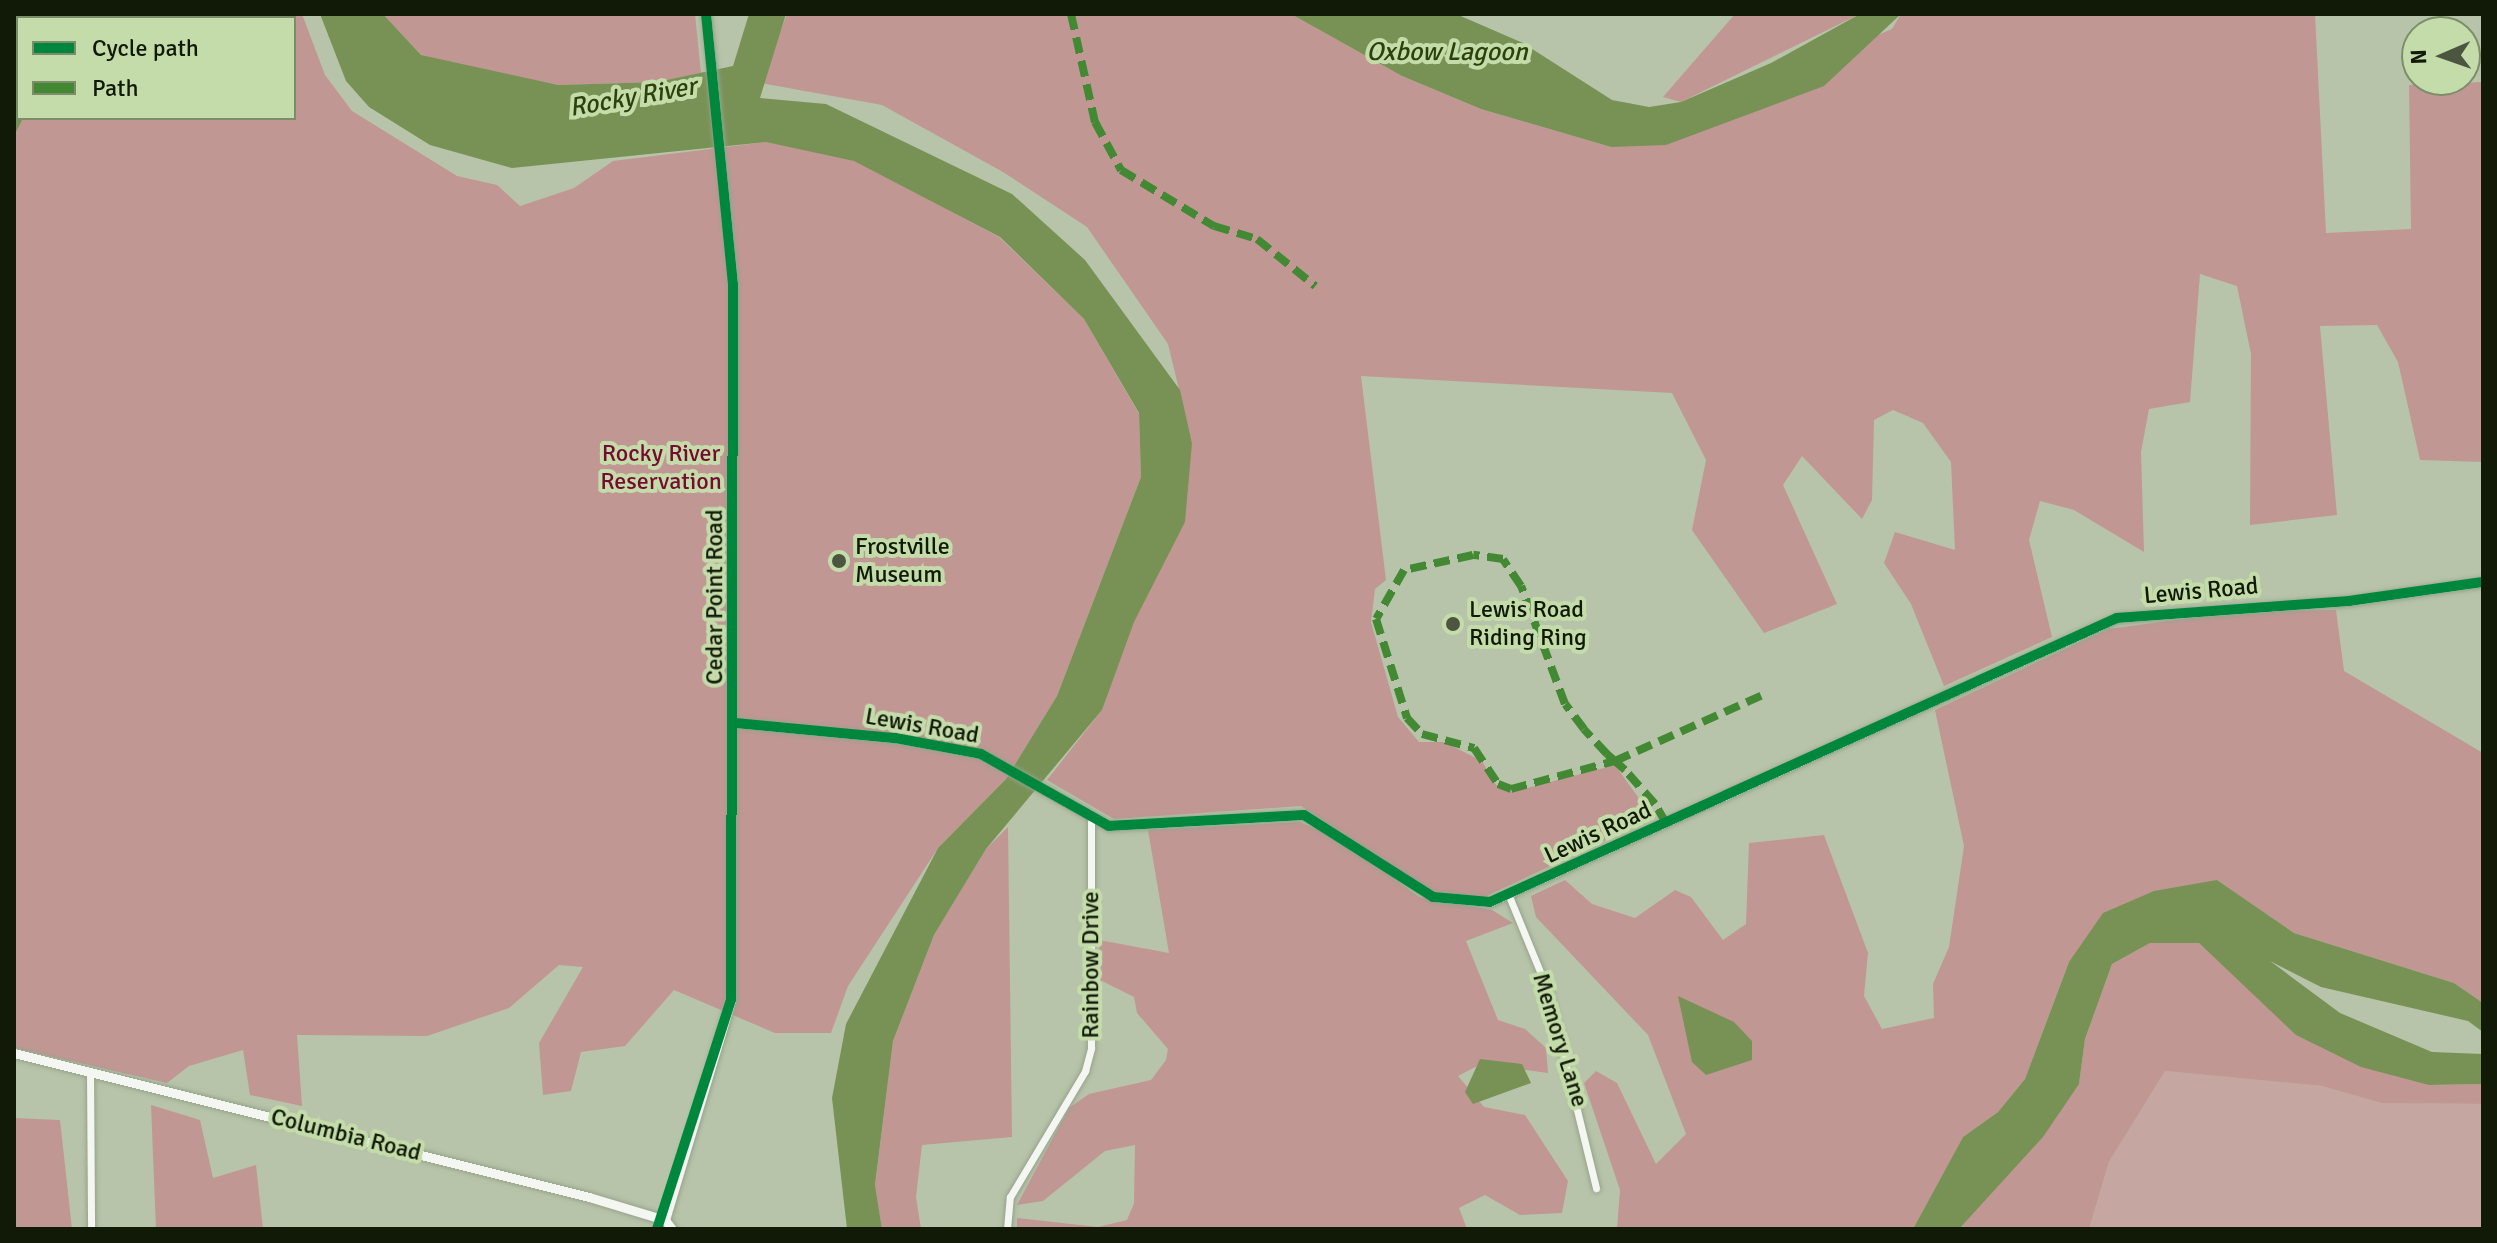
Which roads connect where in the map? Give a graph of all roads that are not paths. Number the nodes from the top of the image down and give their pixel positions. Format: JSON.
{"nodes":[{"id":1,"x":706,"y":14,"type":"edge"},
{"id":2,"x":2483,"y":582,"type":"edge"},
{"id":3,"x":735,"y":723,"type":"junction"},
{"id":4,"x":1091,"y":822,"type":"junction"},
{"id":5,"x":1509,"y":896,"type":"junction"},
{"id":6,"x":14,"y":1053,"type":"edge"},
{"id":7,"x":90,"y":1071,"type":"junction"},
{"id":8,"x":1596,"y":1188,"type":"dead end"},
{"id":9,"x":665,"y":1220,"type":"junction"},
{"id":10,"x":91,"y":1229,"type":"edge"},
{"id":11,"x":657,"y":1229,"type":"edge"},
{"id":12,"x":672,"y":1229,"type":"edge"},
{"id":13,"x":1007,"y":1229,"type":"edge"}],
"edges":[{"from":1,"to":3,"type":"street","name":"Cedar Point Road"},
{"from":2,"to":5,"type":"street","name":"Lewis Road"},
{"from":3,"to":4,"type":"street","name":"Lewis Road"},
{"from":3,"to":9,"type":"street","name":"Cedar Point Road"},
{"from":4,"to":5,"type":"street","name":"Lewis Road"},
{"from":4,"to":13,"type":"street","name":"Rainbow Drive"},
{"from":5,"to":8,"type":"street","name":"Memory Lane"},
{"from":6,"to":7,"type":"street","name":"Columbia Road"},
{"from":7,"to":9,"type":"street","name":"Columbia Road"},
{"from":7,"to":10,"type":"street"},
{"from":9,"to":11,"type":"street"},
{"from":9,"to":12,"type":"street"}]}
